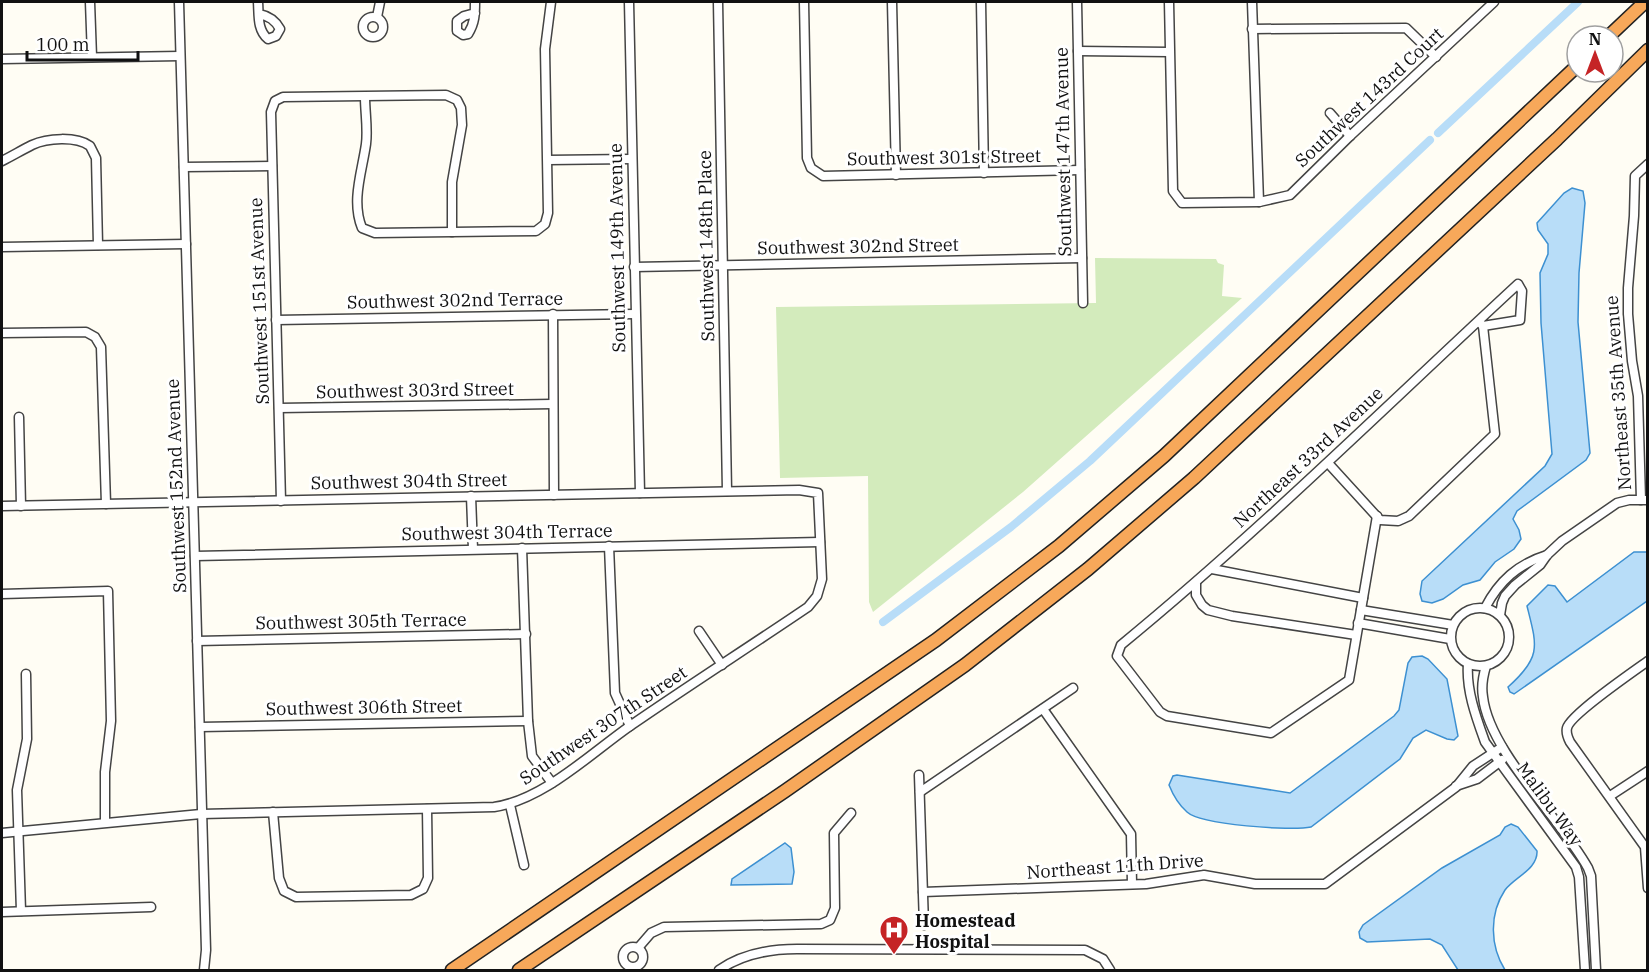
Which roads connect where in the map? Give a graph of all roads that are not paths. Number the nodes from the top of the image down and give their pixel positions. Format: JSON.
{"nodes":[{"id":1,"x":90,"y":2,"type":"edge"},
{"id":2,"x":179,"y":2,"type":"edge"},
{"id":3,"x":258,"y":2,"type":"edge"},
{"id":4,"x":380,"y":2,"type":"edge"},
{"id":5,"x":475,"y":2,"type":"edge"},
{"id":6,"x":551,"y":2,"type":"edge"},
{"id":7,"x":629,"y":2,"type":"edge"},
{"id":8,"x":718,"y":2,"type":"edge"},
{"id":9,"x":804,"y":2,"type":"edge"},
{"id":10,"x":892,"y":2,"type":"edge"},
{"id":11,"x":981,"y":2,"type":"edge"},
{"id":12,"x":1077,"y":2,"type":"edge"},
{"id":13,"x":1169,"y":2,"type":"edge"},
{"id":14,"x":1252,"y":2,"type":"edge"},
{"id":15,"x":1494,"y":2,"type":"edge"},
{"id":16,"x":1645,"y":2,"type":"edge"},
{"id":17,"x":475,"y":13,"type":"dead end"},
{"id":18,"x":259,"y":14,"type":"dead end"},
{"id":19,"x":377,"y":17,"type":"dead end"},
{"id":20,"x":1622,"y":24,"type":"edge"},
{"id":21,"x":1252,"y":29,"type":"junction"},
{"id":22,"x":1647,"y":50,"type":"edge"},
{"id":23,"x":1078,"y":51,"type":"junction"},
{"id":24,"x":1169,"y":52,"type":"junction"},
{"id":25,"x":180,"y":56,"type":"junction"},
{"id":26,"x":92,"y":57,"type":"junction"},
{"id":27,"x":1436,"y":57,"type":"junction"},
{"id":28,"x":2,"y":59,"type":"edge"},
{"id":29,"x":1565,"y":77,"type":"edge"},
{"id":30,"x":365,"y":97,"type":"junction"},
{"id":31,"x":1330,"y":113,"type":"dead end"},
{"id":32,"x":1350,"y":136,"type":"junction"},
{"id":33,"x":631,"y":159,"type":"junction"},
{"id":34,"x":548,"y":160,"type":"junction"},
{"id":35,"x":2,"y":161,"type":"edge"},
{"id":36,"x":1647,"y":164,"type":"edge"},
{"id":37,"x":272,"y":166,"type":"junction"},
{"id":38,"x":184,"y":167,"type":"junction"},
{"id":39,"x":1080,"y":170,"type":"junction"},
{"id":40,"x":984,"y":173,"type":"junction"},
{"id":41,"x":896,"y":175,"type":"junction"},
{"id":42,"x":1259,"y":202,"type":"junction"},
{"id":43,"x":452,"y":232,"type":"junction"},
{"id":44,"x":186,"y":244,"type":"junction"},
{"id":45,"x":98,"y":245,"type":"junction"},
{"id":46,"x":2,"y":247,"type":"edge"},
{"id":47,"x":1082,"y":258,"type":"junction"},
{"id":48,"x":723,"y":266,"type":"junction"},
{"id":49,"x":634,"y":267,"type":"junction"},
{"id":50,"x":1083,"y":303,"type":"dead end"},
{"id":51,"x":552,"y":314,"type":"junction"},
{"id":52,"x":635,"y":314,"type":"junction"},
{"id":53,"x":276,"y":320,"type":"junction"},
{"id":54,"x":1481,"y":323,"type":"junction"},
{"id":55,"x":2,"y":333,"type":"edge"},
{"id":56,"x":552,"y":405,"type":"junction"},
{"id":57,"x":279,"y":408,"type":"junction"},
{"id":58,"x":19,"y":417,"type":"dead end"},
{"id":59,"x":1329,"y":463,"type":"junction"},
{"id":60,"x":727,"y":491,"type":"junction"},
{"id":61,"x":640,"y":493,"type":"junction"},
{"id":62,"x":554,"y":495,"type":"junction"},
{"id":63,"x":471,"y":496,"type":"junction"},
{"id":64,"x":1644,"y":500,"type":"edge"},
{"id":65,"x":193,"y":501,"type":"junction"},
{"id":66,"x":281,"y":501,"type":"junction"},
{"id":67,"x":106,"y":504,"type":"junction"},
{"id":68,"x":2,"y":506,"type":"edge"},
{"id":69,"x":21,"y":506,"type":"junction"},
{"id":70,"x":1379,"y":518,"type":"junction"},
{"id":71,"x":820,"y":542,"type":"junction"},
{"id":72,"x":609,"y":546,"type":"junction"},
{"id":73,"x":522,"y":548,"type":"junction"},
{"id":74,"x":473,"y":549,"type":"junction"},
{"id":75,"x":1547,"y":555,"type":"junction"},
{"id":76,"x":195,"y":556,"type":"junction"},
{"id":77,"x":1212,"y":569,"type":"junction"},
{"id":78,"x":1196,"y":584,"type":"junction"},
{"id":79,"x":2,"y":594,"type":"edge"},
{"id":80,"x":1363,"y":598,"type":"junction"},
{"id":81,"x":1485,"y":608,"type":"junction"},
{"id":82,"x":1361,"y":610,"type":"junction"},
{"id":83,"x":1500,"y":615,"type":"junction"},
{"id":84,"x":1359,"y":623,"type":"junction"},
{"id":85,"x":1453,"y":625,"type":"junction"},
{"id":86,"x":699,"y":631,"type":"dead end"},
{"id":87,"x":526,"y":634,"type":"junction"},
{"id":88,"x":1356,"y":635,"type":"junction"},
{"id":89,"x":1450,"y":639,"type":"junction"},
{"id":90,"x":197,"y":641,"type":"junction"},
{"id":91,"x":1647,"y":661,"type":"edge"},
{"id":92,"x":1468,"y":664,"type":"junction"},
{"id":93,"x":722,"y":665,"type":"junction"},
{"id":94,"x":1486,"y":666,"type":"junction"},
{"id":95,"x":26,"y":674,"type":"dead end"},
{"id":96,"x":1073,"y":688,"type":"dead end"},
{"id":97,"x":1043,"y":709,"type":"junction"},
{"id":98,"x":528,"y":721,"type":"junction"},
{"id":99,"x":630,"y":726,"type":"junction"},
{"id":100,"x":200,"y":727,"type":"junction"},
{"id":101,"x":1502,"y":747,"type":"junction"},
{"id":102,"x":1492,"y":753,"type":"junction"},
{"id":103,"x":1509,"y":756,"type":"junction"},
{"id":104,"x":1499,"y":762,"type":"junction"},
{"id":105,"x":1647,"y":771,"type":"edge"},
{"id":106,"x":919,"y":775,"type":"dead end"},
{"id":107,"x":552,"y":783,"type":"junction"},
{"id":108,"x":1456,"y":787,"type":"junction"},
{"id":109,"x":920,"y":792,"type":"junction"},
{"id":110,"x":1610,"y":796,"type":"junction"},
{"id":111,"x":510,"y":805,"type":"junction"},
{"id":112,"x":427,"y":808,"type":"junction"},
{"id":113,"x":273,"y":812,"type":"junction"},
{"id":114,"x":851,"y":813,"type":"dead end"},
{"id":115,"x":201,"y":814,"type":"junction"},
{"id":116,"x":105,"y":822,"type":"junction"},
{"id":117,"x":18,"y":831,"type":"junction"},
{"id":118,"x":2,"y":833,"type":"edge"},
{"id":119,"x":524,"y":866,"type":"dead end"},
{"id":120,"x":1132,"y":884,"type":"junction"},
{"id":121,"x":1647,"y":888,"type":"edge"},
{"id":122,"x":923,"y":892,"type":"junction"},
{"id":123,"x":151,"y":907,"type":"dead end"},
{"id":124,"x":21,"y":911,"type":"junction"},
{"id":125,"x":2,"y":912,"type":"edge"},
{"id":126,"x":924,"y":925,"type":"dead end"},
{"id":127,"x":638,"y":948,"type":"junction"},
{"id":128,"x":634,"y":969,"type":"edge"},
{"id":129,"x":204,"y":970,"type":"edge"},
{"id":130,"x":452,"y":970,"type":"edge"},
{"id":131,"x":519,"y":970,"type":"edge"},
{"id":132,"x":719,"y":970,"type":"edge"},
{"id":133,"x":1110,"y":970,"type":"edge"},
{"id":134,"x":1585,"y":970,"type":"edge"},
{"id":135,"x":1596,"y":970,"type":"edge"}],
"edges":[{"from":1,"to":26,"type":"street"},
{"from":2,"to":25,"type":"street","name":"Southwest 152nd Avenue"},
{"from":3,"to":18,"type":"street"},
{"from":4,"to":19,"type":"street"},
{"from":5,"to":17,"type":"street"},
{"from":6,"to":34,"type":"street"},
{"from":7,"to":33,"type":"street","name":"Southwest 149th Avenue"},
{"from":8,"to":48,"type":"street","name":"Southwest 148th Place"},
{"from":9,"to":41,"type":"street","name":"Southwest 301st Street"},
{"from":10,"to":41,"type":"street"},
{"from":11,"to":40,"type":"street"},
{"from":12,"to":23,"type":"street","name":"Southwest 147th Avenue"},
{"from":13,"to":24,"type":"street"},
{"from":14,"to":21,"type":"street"},
{"from":15,"to":27,"type":"street","name":"Southwest 143rd Court"},
{"from":16,"to":20,"type":"highway"},
{"from":21,"to":27,"type":"street"},
{"from":21,"to":42,"type":"street"},
{"from":22,"to":131,"type":"highway"},
{"from":23,"to":24,"type":"street"},
{"from":23,"to":39,"type":"street","name":"Southwest 147th Avenue"},
{"from":24,"to":42,"type":"street","name":"Southwest 143rd Court"},
{"from":25,"to":26,"type":"street"},
{"from":25,"to":38,"type":"street","name":"Southwest 152nd Avenue"},
{"from":26,"to":28,"type":"street"},
{"from":27,"to":32,"type":"street","name":"Southwest 143rd Court"},
{"from":29,"to":130,"type":"highway"},
{"from":30,"to":37,"type":"street","name":"Southwest 151st Avenue"},
{"from":30,"to":43,"type":"street"},
{"from":30,"to":43,"type":"street"},
{"from":31,"to":32,"type":"street"},
{"from":32,"to":42,"type":"street","name":"Southwest 143rd Court"},
{"from":33,"to":34,"type":"street"},
{"from":33,"to":49,"type":"street","name":"Southwest 149th Avenue"},
{"from":34,"to":43,"type":"street"},
{"from":35,"to":45,"type":"street"},
{"from":36,"to":64,"type":"street","name":"Northeast 35th Avenue"},
{"from":37,"to":38,"type":"street"},
{"from":37,"to":53,"type":"street","name":"Southwest 151st Avenue"},
{"from":38,"to":44,"type":"street","name":"Southwest 152nd Avenue"},
{"from":39,"to":40,"type":"street","name":"Southwest 301st Street"},
{"from":39,"to":47,"type":"street","name":"Southwest 147th Avenue"},
{"from":40,"to":41,"type":"street","name":"Southwest 301st Street"},
{"from":44,"to":45,"type":"street"},
{"from":44,"to":65,"type":"street","name":"Southwest 152nd Avenue"},
{"from":45,"to":46,"type":"street"},
{"from":47,"to":48,"type":"street","name":"Southwest 302nd Street"},
{"from":47,"to":50,"type":"street","name":"Southwest 147th Avenue"},
{"from":48,"to":49,"type":"street","name":"Southwest 302nd Street"},
{"from":48,"to":60,"type":"street","name":"Southwest 148th Place"},
{"from":49,"to":52,"type":"street","name":"Southwest 149th Avenue"},
{"from":51,"to":52,"type":"street","name":"Southwest 302nd Terrace"},
{"from":51,"to":53,"type":"street","name":"Southwest 302nd Terrace"},
{"from":51,"to":56,"type":"street"},
{"from":52,"to":61,"type":"street","name":"Southwest 149th Avenue"},
{"from":53,"to":57,"type":"street","name":"Southwest 151st Avenue"},
{"from":54,"to":54,"type":"street","name":"Northeast 33rd Avenue"},
{"from":54,"to":59,"type":"street","name":"Northeast 33rd Avenue"},
{"from":54,"to":70,"type":"street"},
{"from":55,"to":67,"type":"street"},
{"from":56,"to":57,"type":"street","name":"Southwest 303rd Street"},
{"from":56,"to":62,"type":"street"},
{"from":57,"to":66,"type":"street","name":"Southwest 151st Avenue"},
{"from":58,"to":69,"type":"street"},
{"from":59,"to":70,"type":"street"},
{"from":59,"to":77,"type":"street","name":"Northeast 33rd Avenue"},
{"from":60,"to":61,"type":"street","name":"Southwest 304th Street"},
{"from":60,"to":71,"type":"street","name":"Southwest 304th Street"},
{"from":61,"to":62,"type":"street","name":"Southwest 304th Street"},
{"from":62,"to":63,"type":"street","name":"Southwest 304th Street"},
{"from":63,"to":66,"type":"street","name":"Southwest 304th Street"},
{"from":63,"to":74,"type":"street"},
{"from":64,"to":75,"type":"street"},
{"from":65,"to":66,"type":"street","name":"Southwest 304th Street"},
{"from":65,"to":67,"type":"street","name":"Southwest 304th Street"},
{"from":65,"to":76,"type":"street","name":"Southwest 152nd Avenue"},
{"from":67,"to":69,"type":"street","name":"Southwest 304th Street"},
{"from":68,"to":69,"type":"street","name":"Southwest 304th Street"},
{"from":70,"to":80,"type":"street"},
{"from":71,"to":72,"type":"street","name":"Southwest 304th Terrace"},
{"from":71,"to":93,"type":"street","name":"Southwest 307th Street"},
{"from":72,"to":73,"type":"street","name":"Southwest 304th Terrace"},
{"from":72,"to":99,"type":"street"},
{"from":73,"to":74,"type":"street","name":"Southwest 304th Terrace"},
{"from":73,"to":87,"type":"street"},
{"from":74,"to":76,"type":"street","name":"Southwest 304th Terrace"},
{"from":75,"to":81,"type":"street"},
{"from":75,"to":83,"type":"street"},
{"from":76,"to":90,"type":"street","name":"Southwest 152nd Avenue"},
{"from":77,"to":78,"type":"street","name":"Northeast 33rd Avenue"},
{"from":77,"to":80,"type":"street"},
{"from":78,"to":88,"type":"street"},
{"from":78,"to":88,"type":"street","name":"Northeast 33rd Avenue"},
{"from":79,"to":116,"type":"street"},
{"from":80,"to":82,"type":"street"},
{"from":81,"to":83,"type":"street"},
{"from":81,"to":85,"type":"street"},
{"from":82,"to":84,"type":"street"},
{"from":82,"to":85,"type":"street"},
{"from":83,"to":94,"type":"street"},
{"from":84,"to":88,"type":"street"},
{"from":84,"to":89,"type":"street"},
{"from":85,"to":89,"type":"street"},
{"from":86,"to":93,"type":"street"},
{"from":87,"to":90,"type":"street","name":"Southwest 305th Terrace"},
{"from":87,"to":98,"type":"street"},
{"from":89,"to":92,"type":"street"},
{"from":90,"to":100,"type":"street","name":"Southwest 152nd Avenue"},
{"from":91,"to":110,"type":"street"},
{"from":92,"to":94,"type":"street"},
{"from":92,"to":102,"type":"street","name":"Malibu Way"},
{"from":93,"to":99,"type":"street","name":"Southwest 307th Street"},
{"from":94,"to":101,"type":"street","name":"Malibu Way"},
{"from":95,"to":117,"type":"street"},
{"from":96,"to":97,"type":"street"},
{"from":97,"to":109,"type":"street"},
{"from":97,"to":120,"type":"street"},
{"from":98,"to":100,"type":"street","name":"Southwest 306th Street"},
{"from":98,"to":107,"type":"street"},
{"from":99,"to":107,"type":"street","name":"Southwest 307th Street"},
{"from":100,"to":115,"type":"street","name":"Southwest 152nd Avenue"},
{"from":101,"to":102,"type":"street","name":"Northeast 11th Drive"},
{"from":101,"to":103,"type":"street","name":"Malibu Way"},
{"from":102,"to":104,"type":"street","name":"Malibu Way"},
{"from":102,"to":108,"type":"street","name":"Northeast 11th Drive"},
{"from":103,"to":104,"type":"street","name":"Northeast 11th Drive"},
{"from":103,"to":135,"type":"street","name":"Malibu Way"},
{"from":104,"to":108,"type":"street","name":"Northeast 11th Drive"},
{"from":104,"to":134,"type":"street","name":"Malibu Way"},
{"from":105,"to":110,"type":"street"},
{"from":106,"to":109,"type":"street"},
{"from":107,"to":111,"type":"street","name":"Southwest 307th Street"},
{"from":108,"to":120,"type":"street","name":"Northeast 11th Drive"},
{"from":109,"to":122,"type":"street"},
{"from":110,"to":121,"type":"street"},
{"from":111,"to":112,"type":"street","name":"Southwest 307th Street"},
{"from":111,"to":119,"type":"street"},
{"from":112,"to":113,"type":"street","name":"Southwest 307th Street"},
{"from":112,"to":113,"type":"street"},
{"from":113,"to":115,"type":"street","name":"Southwest 307th Street"},
{"from":114,"to":127,"type":"street"},
{"from":115,"to":116,"type":"street","name":"Southwest 307th Street"},
{"from":115,"to":129,"type":"street","name":"Southwest 152nd Avenue"},
{"from":116,"to":117,"type":"street","name":"Southwest 307th Street"},
{"from":117,"to":118,"type":"street","name":"Southwest 307th Street"},
{"from":117,"to":124,"type":"street"},
{"from":120,"to":122,"type":"street","name":"Northeast 11th Drive"},
{"from":122,"to":126,"type":"street"},
{"from":123,"to":124,"type":"street"},
{"from":124,"to":125,"type":"street"},
{"from":127,"to":128,"type":"street"},
{"from":127,"to":128,"type":"street"},
{"from":132,"to":133,"type":"street"}]}
